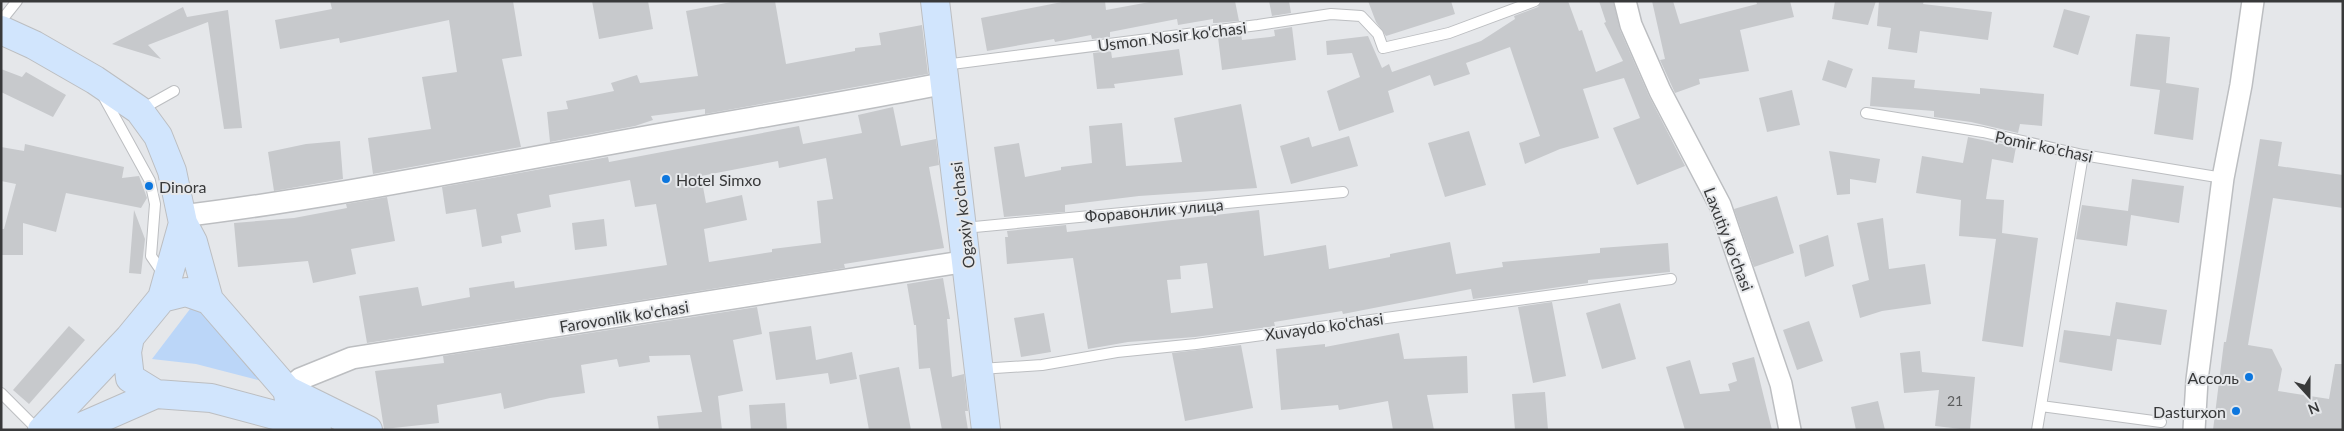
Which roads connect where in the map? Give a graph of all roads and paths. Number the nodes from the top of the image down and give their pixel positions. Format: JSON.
{"nodes":[{"id":1,"x":17,"y":1,"type":"edge"},
{"id":2,"x":935,"y":1,"type":"edge"},
{"id":3,"x":1535,"y":1,"type":"edge"},
{"id":4,"x":1625,"y":1,"type":"edge"},
{"id":5,"x":2253,"y":1,"type":"edge"},
{"id":6,"x":1,"y":21,"type":"edge"},
{"id":7,"x":1,"y":30,"type":"edge"},
{"id":8,"x":945,"y":74,"type":"junction"},
{"id":9,"x":95,"y":80,"type":"junction"},
{"id":10,"x":174,"y":92,"type":"dead end"},
{"id":11,"x":140,"y":110,"type":"junction"},
{"id":12,"x":1866,"y":113,"type":"dead end"},
{"id":13,"x":2082,"y":155,"type":"junction"},
{"id":14,"x":2223,"y":178,"type":"junction"},
{"id":15,"x":1344,"y":192,"type":"dead end"},
{"id":16,"x":183,"y":219,"type":"junction"},
{"id":17,"x":964,"y":228,"type":"junction"},
{"id":18,"x":968,"y":261,"type":"junction"},
{"id":19,"x":1671,"y":279,"type":"dead end"},
{"id":20,"x":164,"y":288,"type":"junction"},
{"id":21,"x":209,"y":300,"type":"junction"},
{"id":22,"x":130,"y":337,"type":"junction"},
{"id":23,"x":978,"y":369,"type":"junction"},
{"id":24,"x":1,"y":393,"type":"edge"},
{"id":25,"x":156,"y":394,"type":"junction"},
{"id":26,"x":285,"y":404,"type":"junction"},
{"id":27,"x":2041,"y":406,"type":"junction"},
{"id":28,"x":2162,"y":422,"type":"dead end"},
{"id":29,"x":40,"y":430,"type":"edge"},
{"id":30,"x":74,"y":430,"type":"edge"},
{"id":31,"x":317,"y":430,"type":"edge"},
{"id":32,"x":368,"y":430,"type":"edge"},
{"id":33,"x":986,"y":430,"type":"edge"},
{"id":34,"x":1790,"y":430,"type":"edge"},
{"id":35,"x":2037,"y":430,"type":"edge"},
{"id":36,"x":2194,"y":430,"type":"edge"}],
"edges":[{"from":1,"to":6,"type":"lane"},
{"from":2,"to":8,"type":"main road","name":"Ogaxiy ko'chasi"},
{"from":3,"to":8,"type":"lane","name":"Usmon Nosir ko'chasi"},
{"from":4,"to":34,"type":"street","name":"Laxutiy ko'chasi"},
{"from":5,"to":14,"type":"street"},
{"from":7,"to":9,"type":"main road"},
{"from":8,"to":16,"type":"street"},
{"from":8,"to":17,"type":"main road","name":"Ogaxiy ko'chasi"},
{"from":9,"to":11,"type":"main road"},
{"from":9,"to":20,"type":"lane"},
{"from":10,"to":11,"type":"lane"},
{"from":11,"to":16,"type":"main road"},
{"from":12,"to":13,"type":"lane","name":"Pomir ko'chasi"},
{"from":13,"to":14,"type":"lane","name":"Pomir ko'chasi"},
{"from":13,"to":27,"type":"lane"},
{"from":14,"to":36,"type":"street"},
{"from":15,"to":17,"type":"lane","name":"Форавонлик улица"},
{"from":16,"to":20,"type":"main road"},
{"from":16,"to":21,"type":"main road"},
{"from":17,"to":18,"type":"main road","name":"Ogaxiy ko'chasi"},
{"from":18,"to":23,"type":"main road","name":"Ogaxiy ko'chasi"},
{"from":18,"to":26,"type":"street","name":"Farovonlik ko'chasi"},
{"from":19,"to":23,"type":"lane","name":"Xuvaydo ko'chasi"},
{"from":20,"to":21,"type":"main road"},
{"from":20,"to":22,"type":"main road"},
{"from":21,"to":26,"type":"main road"},
{"from":22,"to":25,"type":"main road"},
{"from":22,"to":29,"type":"main road"},
{"from":23,"to":33,"type":"main road","name":"Ogaxiy ko'chasi"},
{"from":24,"to":29,"type":"lane"},
{"from":25,"to":26,"type":"main road"},
{"from":25,"to":30,"type":"main road"},
{"from":26,"to":31,"type":"main road"},
{"from":26,"to":32,"type":"main road"},
{"from":27,"to":28,"type":"lane"},
{"from":27,"to":35,"type":"lane"}]}
